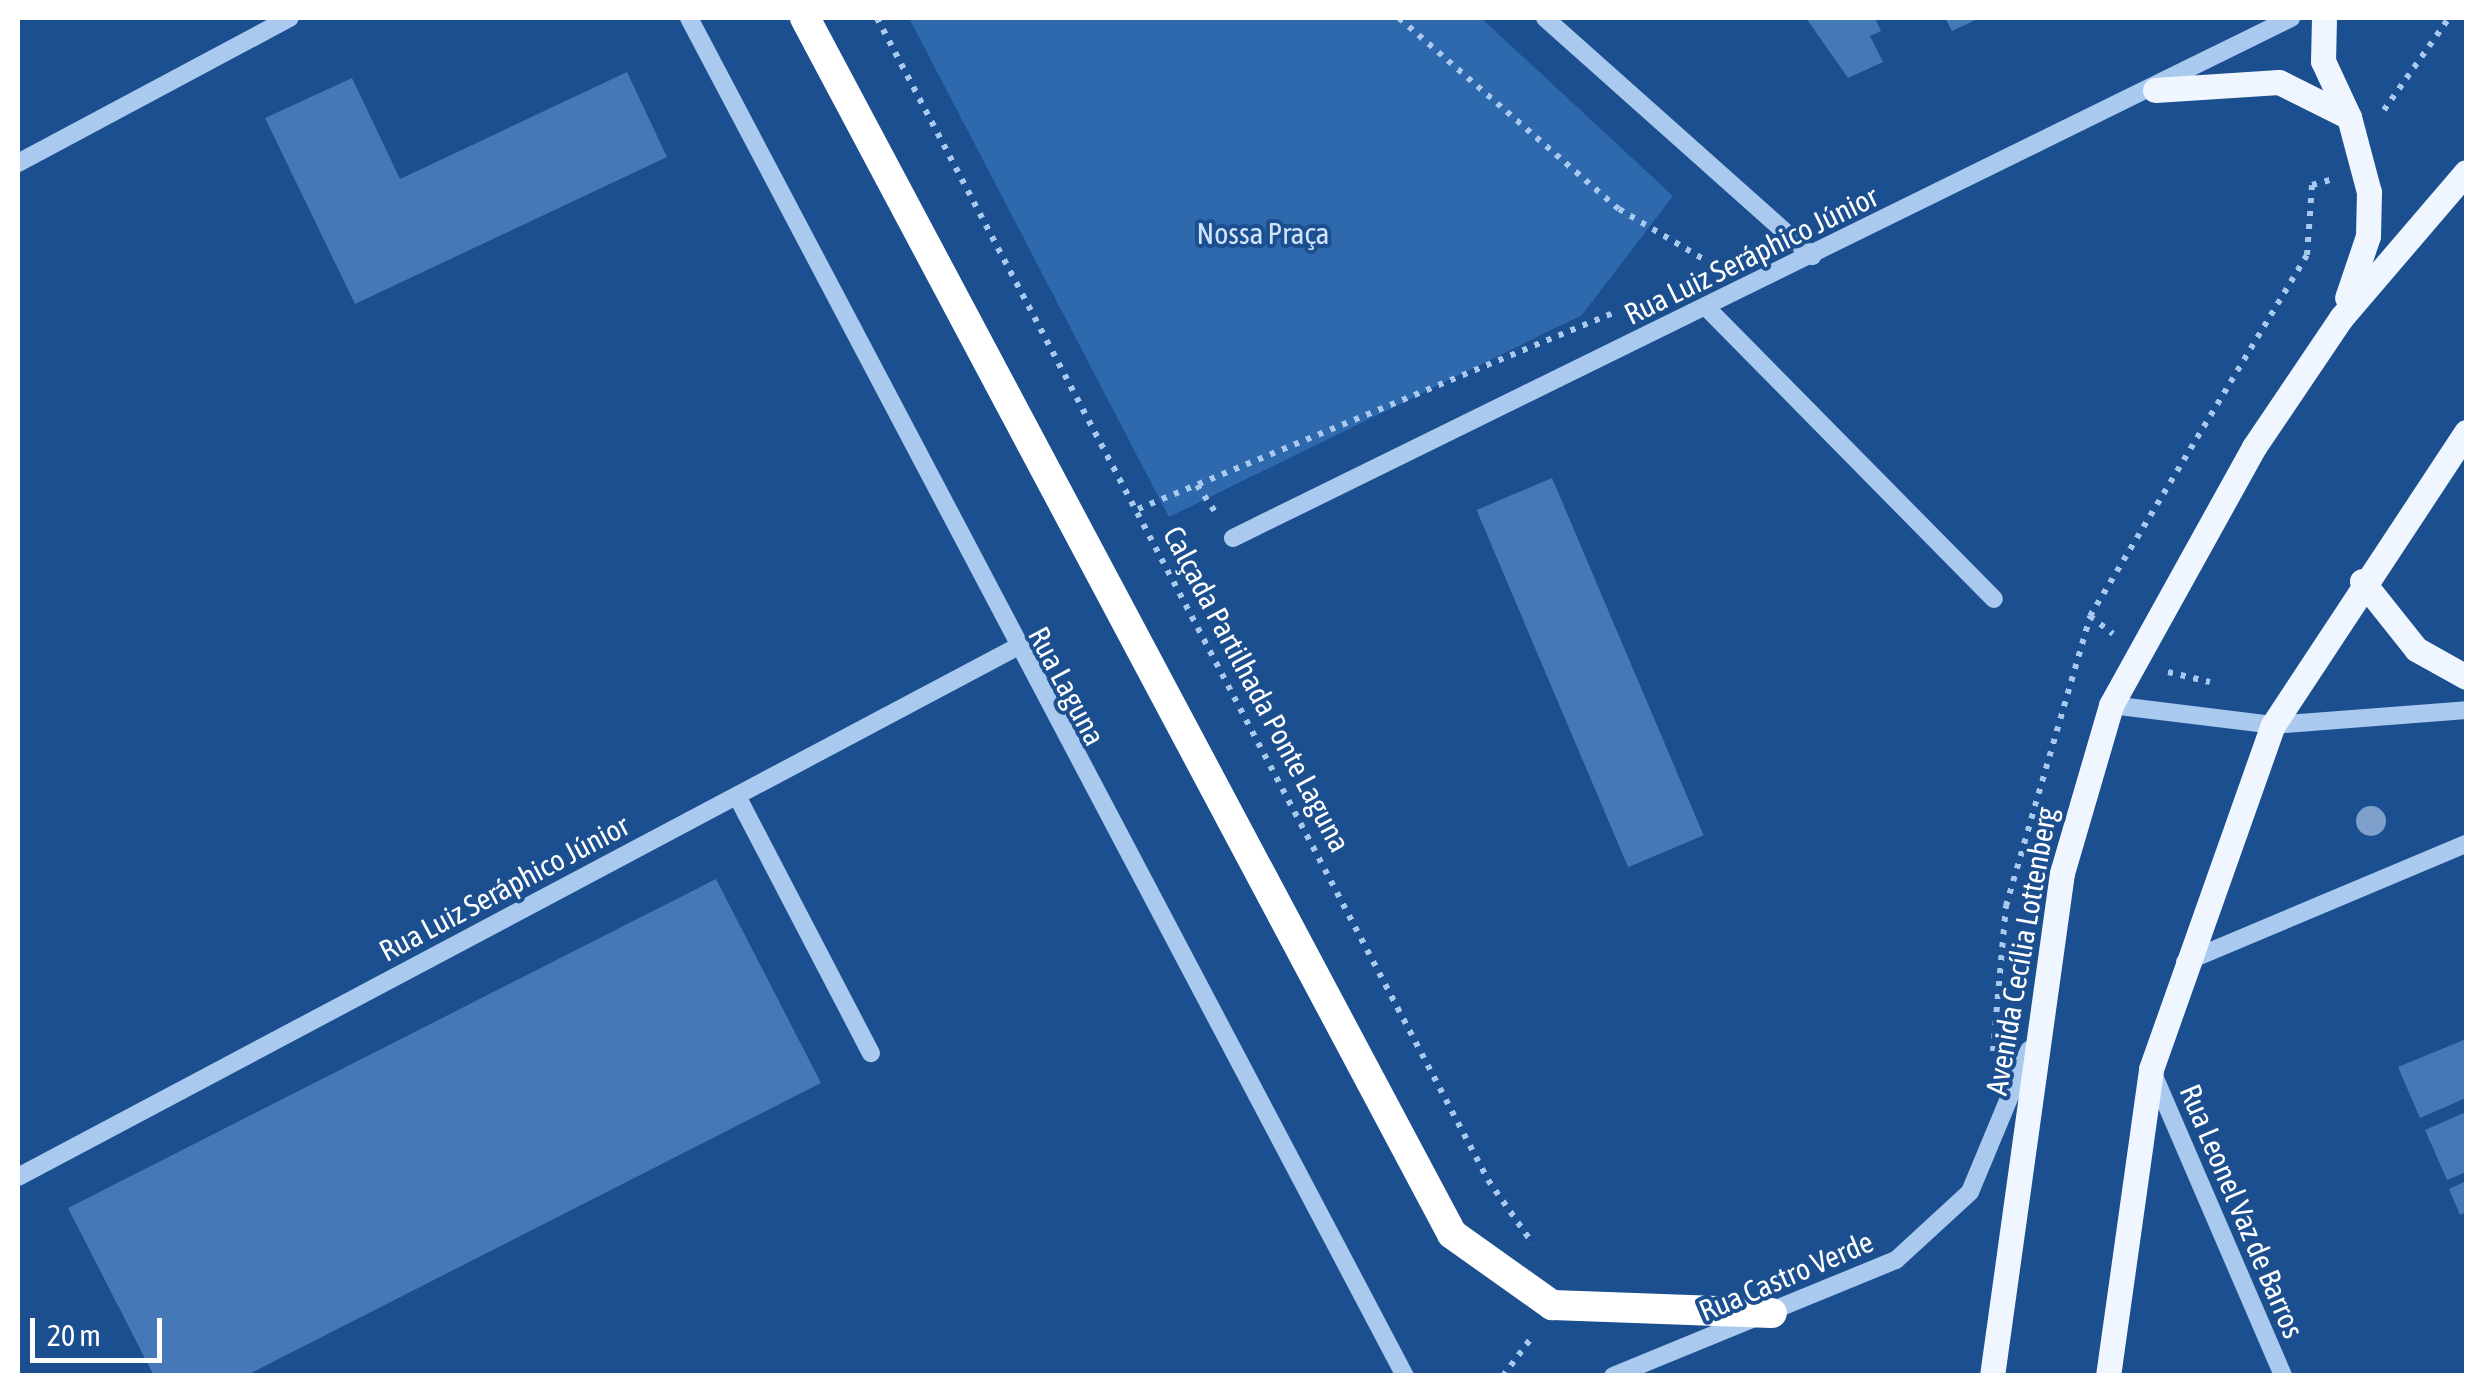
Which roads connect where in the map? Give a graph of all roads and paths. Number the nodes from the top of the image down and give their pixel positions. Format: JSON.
{"nodes":[{"id":1,"x":290,"y":18,"type":"edge"},
{"id":2,"x":689,"y":18,"type":"edge"},
{"id":3,"x":805,"y":18,"type":"edge"},
{"id":4,"x":876,"y":18,"type":"edge"},
{"id":5,"x":1399,"y":18,"type":"edge"},
{"id":6,"x":1546,"y":18,"type":"edge"},
{"id":7,"x":2291,"y":18,"type":"edge"},
{"id":8,"x":2324,"y":18,"type":"edge"},
{"id":9,"x":2155,"y":90,"type":"junction"},
{"id":10,"x":2349,"y":117,"type":"junction"},
{"id":11,"x":18,"y":162,"type":"edge"},
{"id":12,"x":2365,"y":170,"type":"junction"},
{"id":13,"x":2466,"y":172,"type":"edge"},
{"id":14,"x":1812,"y":256,"type":"junction"},
{"id":15,"x":1701,"y":276,"type":"dead end"},
{"id":16,"x":1629,"y":306,"type":"dead end"},
{"id":17,"x":1706,"y":307,"type":"junction"},
{"id":18,"x":2340,"y":318,"type":"junction"},
{"id":19,"x":2466,"y":432,"type":"edge"},
{"id":20,"x":1138,"y":508,"type":"junction"},
{"id":21,"x":1233,"y":538,"type":"dead end"},
{"id":22,"x":2362,"y":580,"type":"junction"},
{"id":23,"x":1994,"y":599,"type":"dead end"},
{"id":24,"x":2090,"y":616,"type":"junction"},
{"id":25,"x":1016,"y":648,"type":"junction"},
{"id":26,"x":2138,"y":652,"type":"junction"},
{"id":27,"x":2466,"y":677,"type":"edge"},
{"id":28,"x":2223,"y":686,"type":"dead end"},
{"id":29,"x":2111,"y":705,"type":"junction"},
{"id":30,"x":2466,"y":710,"type":"edge"},
{"id":31,"x":2273,"y":725,"type":"junction"},
{"id":32,"x":738,"y":796,"type":"junction"},
{"id":33,"x":2466,"y":844,"type":"edge"},
{"id":34,"x":2184,"y":962,"type":"junction"},
{"id":35,"x":2034,"y":1035,"type":"junction"},
{"id":36,"x":871,"y":1052,"type":"dead end"},
{"id":37,"x":1992,"y":1059,"type":"dead end"},
{"id":38,"x":2151,"y":1069,"type":"junction"},
{"id":39,"x":18,"y":1177,"type":"edge"},
{"id":40,"x":1552,"y":1305,"type":"junction"},
{"id":41,"x":1772,"y":1313,"type":"junction"},
{"id":42,"x":1405,"y":1376,"type":"edge"},
{"id":43,"x":1503,"y":1376,"type":"edge"},
{"id":44,"x":1613,"y":1376,"type":"edge"},
{"id":45,"x":1992,"y":1376,"type":"edge"},
{"id":46,"x":2108,"y":1376,"type":"edge"},
{"id":47,"x":2283,"y":1376,"type":"edge"}],
"edges":[{"from":1,"to":11,"type":"street"},
{"from":2,"to":25,"type":"street","name":"Rua Laguna"},
{"from":3,"to":40,"type":"highway"},
{"from":4,"to":20,"type":"path","name":"Calçada Partilhada Ponte Laguna"},
{"from":5,"to":15,"type":"path"},
{"from":6,"to":14,"type":"street"},
{"from":7,"to":9,"type":"street","name":"Rua Luiz Seráphico Júnior"},
{"from":8,"to":10,"type":"main road"},
{"from":9,"to":10,"type":"main road"},
{"from":9,"to":14,"type":"street","name":"Rua Luiz Seráphico Júnior"},
{"from":10,"to":12,"type":"main road"},
{"from":12,"to":18,"type":"main road"},
{"from":12,"to":24,"type":"path"},
{"from":13,"to":18,"type":"main road","name":"Avenida Cecília Lottenberg"},
{"from":14,"to":17,"type":"street","name":"Rua Luiz Seráphico Júnior"},
{"from":16,"to":20,"type":"path"},
{"from":17,"to":21,"type":"street","name":"Rua Luiz Seráphico Júnior"},
{"from":17,"to":23,"type":"street"},
{"from":18,"to":26,"type":"main road","name":"Avenida Cecília Lottenberg"},
{"from":19,"to":22,"type":"main road"},
{"from":20,"to":40,"type":"path","name":"Calçada Partilhada Ponte Laguna"},
{"from":22,"to":27,"type":"main road"},
{"from":22,"to":31,"type":"main road"},
{"from":24,"to":26,"type":"path"},
{"from":24,"to":37,"type":"path"},
{"from":25,"to":32,"type":"street","name":"Rua Luiz Seráphico Júnior"},
{"from":25,"to":42,"type":"street","name":"Rua Laguna"},
{"from":26,"to":28,"type":"path"},
{"from":26,"to":29,"type":"main road","name":"Avenida Cecília Lottenberg"},
{"from":29,"to":31,"type":"street"},
{"from":29,"to":35,"type":"main road","name":"Avenida Cecília Lottenberg"},
{"from":30,"to":31,"type":"street"},
{"from":31,"to":34,"type":"main road"},
{"from":32,"to":36,"type":"street"},
{"from":32,"to":39,"type":"street","name":"Rua Luiz Seráphico Júnior"},
{"from":33,"to":34,"type":"street"},
{"from":34,"to":38,"type":"main road"},
{"from":35,"to":41,"type":"street","name":"Rua Castro Verde"},
{"from":35,"to":45,"type":"main road","name":"Avenida Cecília Lottenberg"},
{"from":38,"to":46,"type":"main road"},
{"from":38,"to":47,"type":"street","name":"Rua Leonel Vaz de Barros"},
{"from":40,"to":41,"type":"highway"},
{"from":40,"to":43,"type":"path"},
{"from":41,"to":44,"type":"street","name":"Rua Castro Verde"}]}
